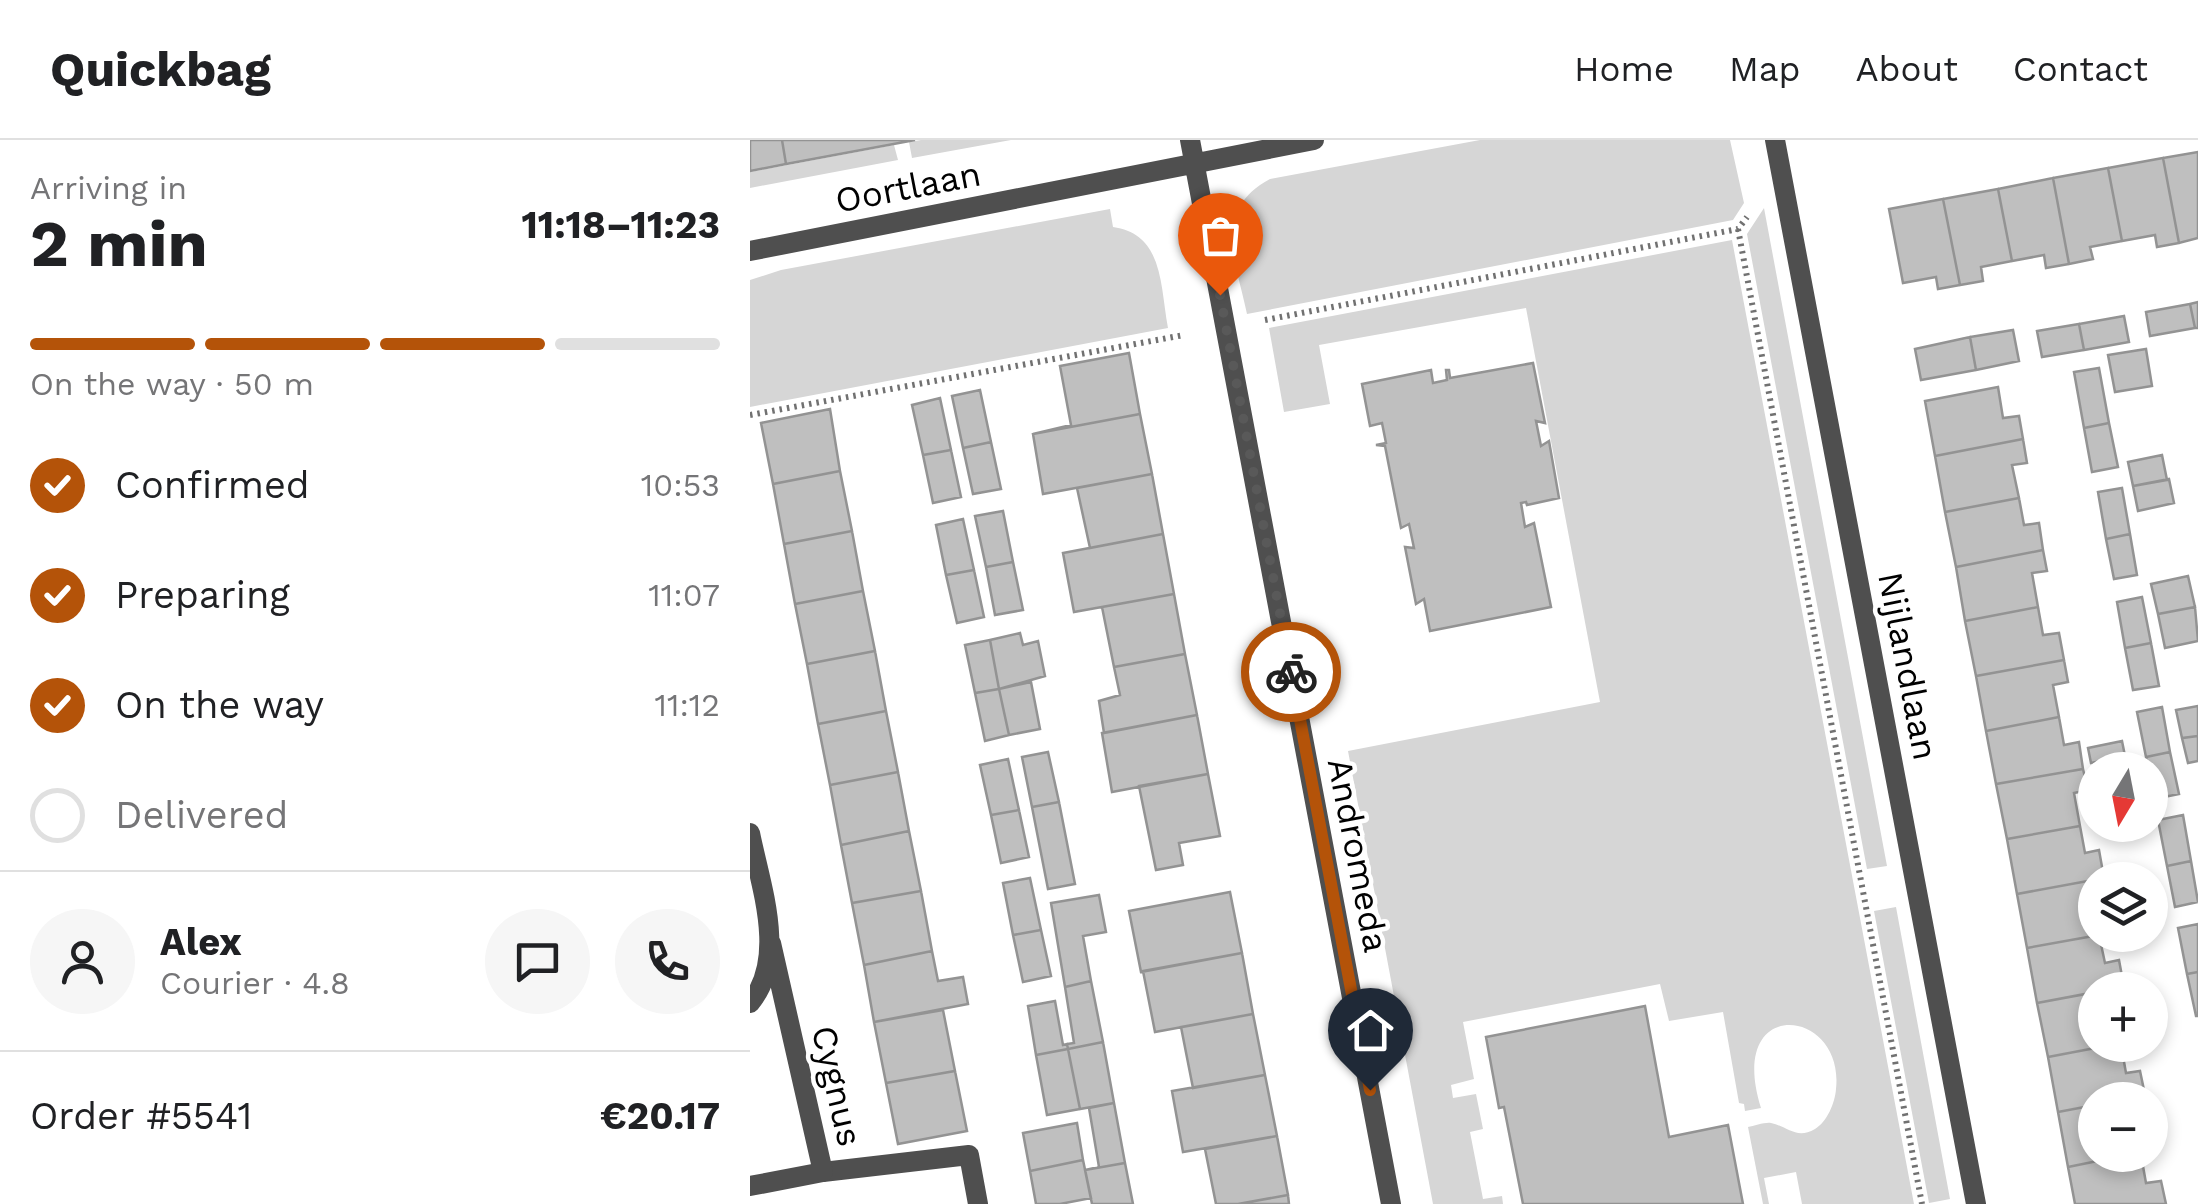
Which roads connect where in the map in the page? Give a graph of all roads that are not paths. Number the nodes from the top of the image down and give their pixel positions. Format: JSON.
{"nodes":[{"id":1,"x":1190,"y":140,"type":"edge"},
{"id":2,"x":1314,"y":140,"type":"edge"},
{"id":3,"x":1775,"y":140,"type":"edge"},
{"id":4,"x":1195,"y":165,"type":"junction"},
{"id":5,"x":750,"y":251,"type":"edge"},
{"id":6,"x":750,"y":833,"type":"edge"},
{"id":7,"x":770,"y":943,"type":"junction"},
{"id":8,"x":750,"y":1003,"type":"edge"},
{"id":9,"x":824,"y":1172,"type":"junction"},
{"id":10,"x":750,"y":1186,"type":"edge"},
{"id":11,"x":978,"y":1204,"type":"edge"},
{"id":12,"x":1391,"y":1204,"type":"edge"},
{"id":13,"x":1976,"y":1204,"type":"edge"}],
"edges":[{"from":1,"to":4,"type":"street","name":"Andromeda"},
{"from":2,"to":4,"type":"street","name":"Oortlaan"},
{"from":3,"to":13,"type":"street","name":"Nijlandlaan"},
{"from":4,"to":5,"type":"street","name":"Oortlaan"},
{"from":4,"to":12,"type":"street","name":"Andromeda"},
{"from":6,"to":7,"type":"street","name":"Cygnus"},
{"from":7,"to":8,"type":"street","name":"Cygnus"},
{"from":7,"to":9,"type":"street","name":"Cygnus"},
{"from":9,"to":10,"type":"street","name":"Cygnus"},
{"from":9,"to":11,"type":"street"}]}
